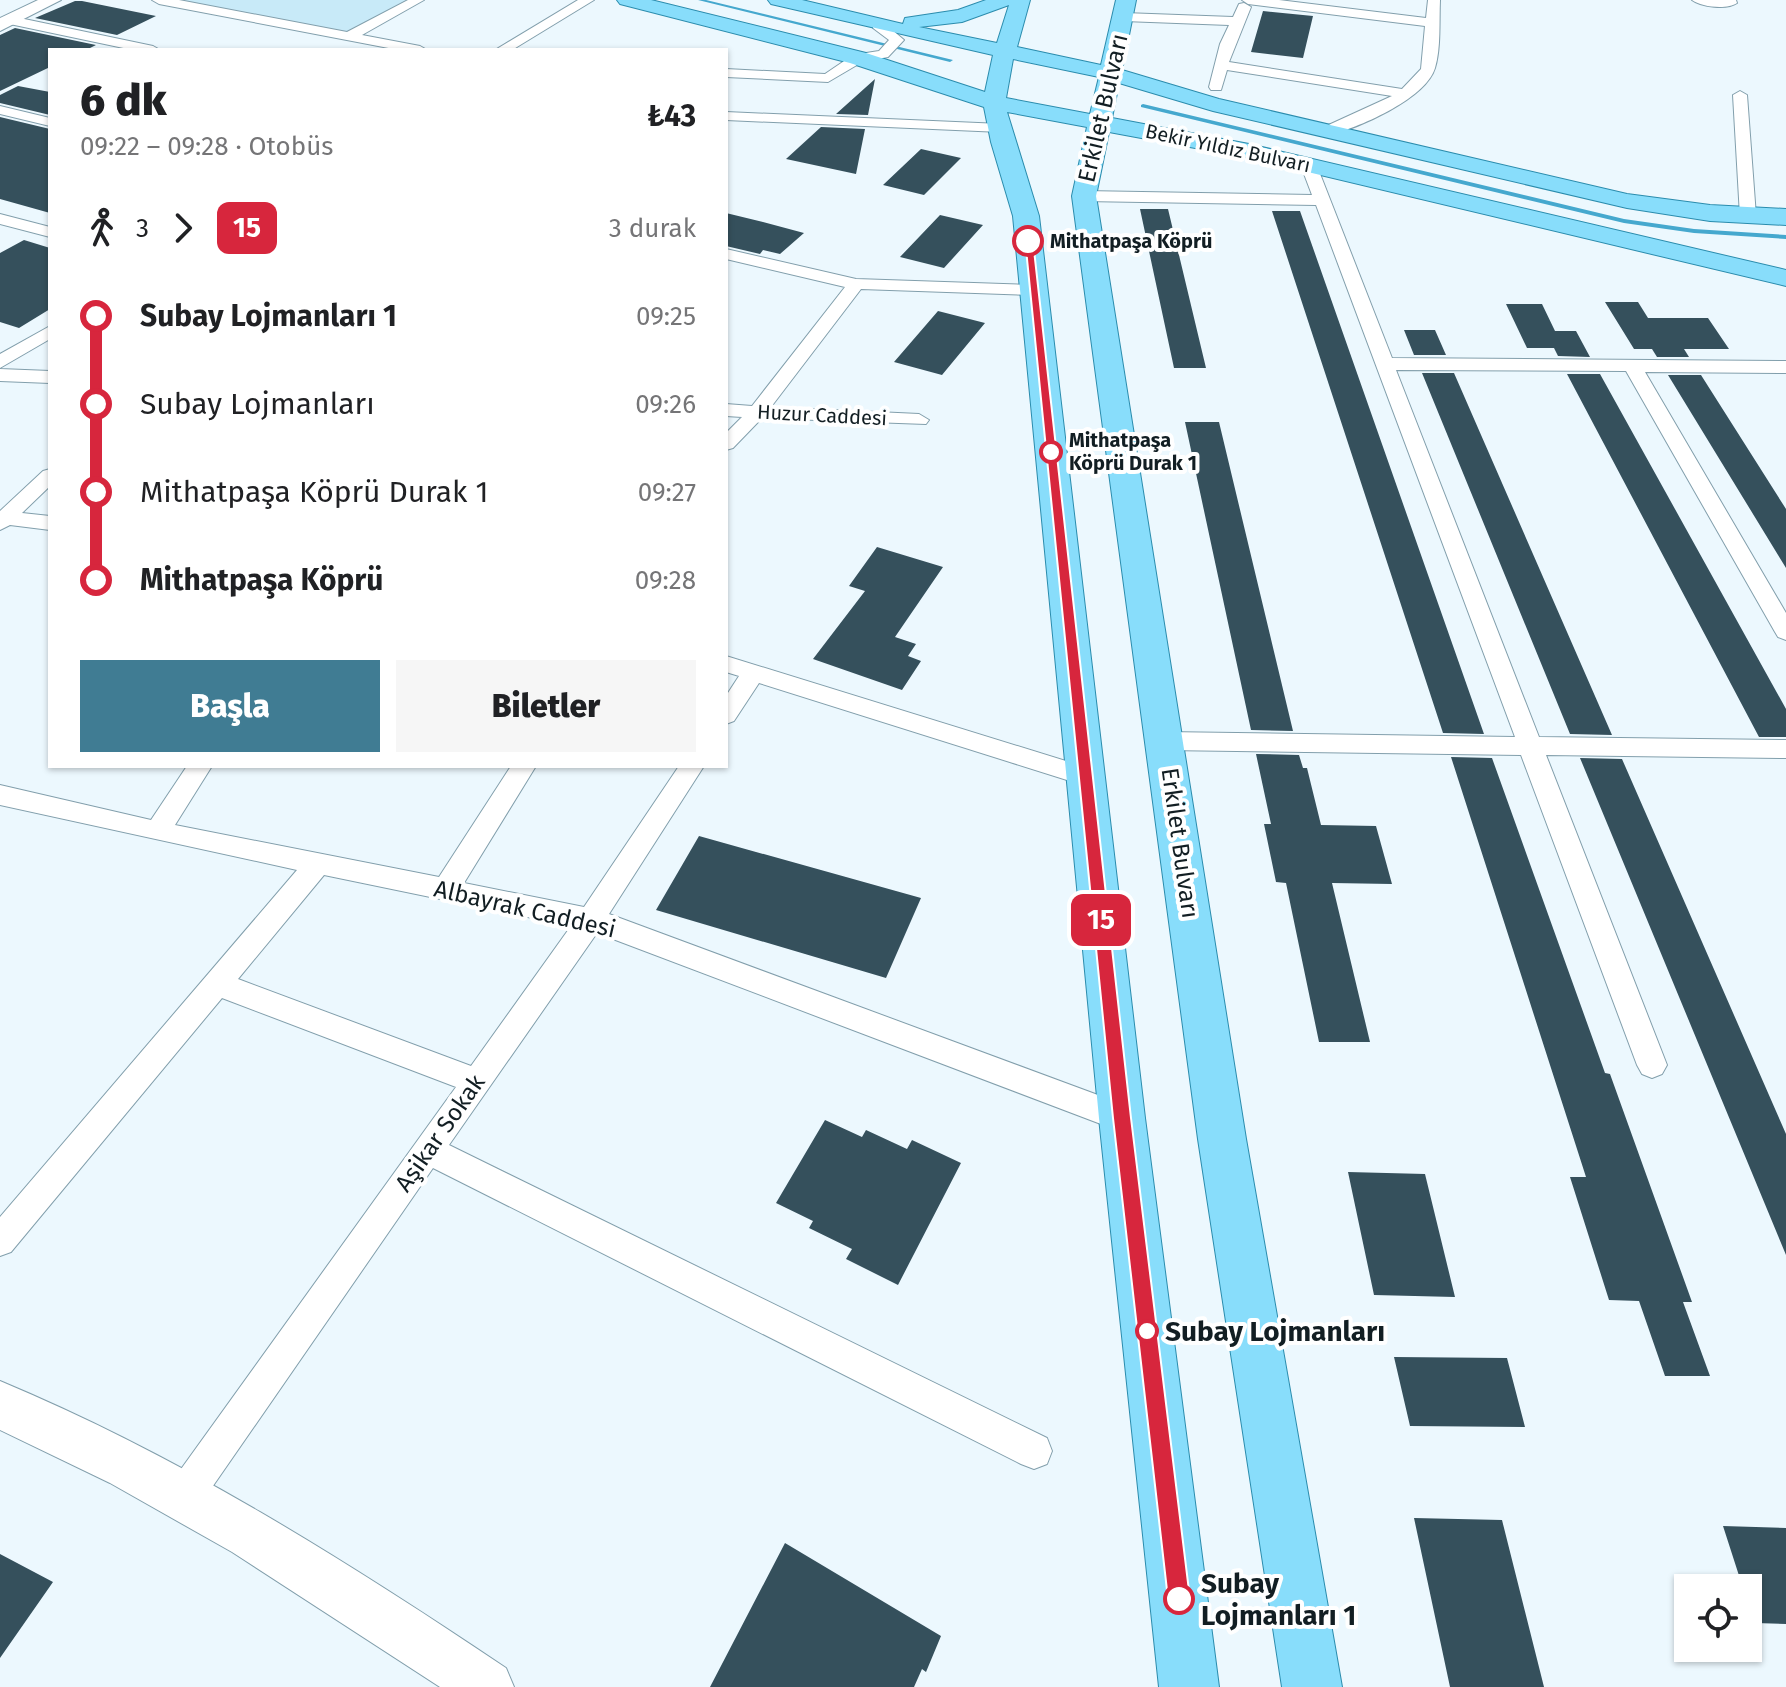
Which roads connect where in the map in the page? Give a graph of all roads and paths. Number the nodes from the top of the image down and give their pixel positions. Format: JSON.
{"nodes":[{"id":1,"x":52,"y":0,"type":"edge"},
{"id":2,"x":159,"y":0,"type":"edge"},
{"id":3,"x":418,"y":0,"type":"edge"},
{"id":4,"x":587,"y":0,"type":"edge"},
{"id":5,"x":627,"y":0,"type":"edge"},
{"id":6,"x":778,"y":0,"type":"edge"},
{"id":7,"x":1004,"y":0,"type":"edge"},
{"id":8,"x":1020,"y":0,"type":"edge"},
{"id":9,"x":1248,"y":0,"type":"edge"},
{"id":10,"x":1434,"y":0,"type":"edge"},
{"id":11,"x":1698,"y":0,"type":"edge"},
{"id":12,"x":1729,"y":0,"type":"edge"},
{"id":13,"x":1125,"y":8,"type":"edge"},
{"id":14,"x":1238,"y":21,"type":"junction"},
{"id":15,"x":5,"y":22,"type":"edge"},
{"id":16,"x":871,"y":23,"type":"junction"},
{"id":17,"x":1432,"y":23,"type":"junction"},
{"id":18,"x":349,"y":36,"type":"junction"},
{"id":19,"x":142,"y":48,"type":"edge"},
{"id":20,"x":410,"y":48,"type":"edge"},
{"id":21,"x":505,"y":48,"type":"edge"},
{"id":22,"x":1004,"y":52,"type":"junction"},
{"id":23,"x":858,"y":58,"type":"junction"},
{"id":24,"x":1113,"y":59,"type":"junction"},
{"id":25,"x":1221,"y":65,"type":"junction"},
{"id":26,"x":728,"y":73,"type":"edge"},
{"id":27,"x":1216,"y":87,"type":"dead end"},
{"id":28,"x":1404,"y":94,"type":"junction"},
{"id":29,"x":1740,"y":95,"type":"dead end"},
{"id":30,"x":0,"y":110,"type":"edge"},
{"id":31,"x":998,"y":115,"type":"junction"},
{"id":32,"x":728,"y":116,"type":"edge"},
{"id":33,"x":1099,"y":121,"type":"junction"},
{"id":34,"x":48,"y":122,"type":"edge"},
{"id":35,"x":1327,"y":131,"type":"junction"},
{"id":36,"x":1309,"y":166,"type":"junction"},
{"id":37,"x":1084,"y":196,"type":"junction"},
{"id":38,"x":1322,"y":200,"type":"junction"},
{"id":39,"x":1748,"y":216,"type":"junction"},
{"id":40,"x":1786,"y":217,"type":"edge"},
{"id":41,"x":8,"y":221,"type":"edge"},
{"id":42,"x":48,"y":231,"type":"edge"},
{"id":43,"x":0,"y":233,"type":"edge"},
{"id":44,"x":1657,"y":248,"type":"junction"},
{"id":45,"x":728,"y":254,"type":"edge"},
{"id":46,"x":1786,"y":263,"type":"edge"},
{"id":47,"x":1786,"y":278,"type":"edge"},
{"id":48,"x":856,"y":284,"type":"junction"},
{"id":49,"x":1034,"y":290,"type":"junction"},
{"id":50,"x":48,"y":332,"type":"edge"},
{"id":51,"x":0,"y":362,"type":"edge"},
{"id":52,"x":1385,"y":364,"type":"junction"},
{"id":53,"x":1632,"y":366,"type":"junction"},
{"id":54,"x":1786,"y":367,"type":"edge"},
{"id":55,"x":0,"y":375,"type":"edge"},
{"id":56,"x":48,"y":377,"type":"edge"},
{"id":57,"x":728,"y":410,"type":"edge"},
{"id":58,"x":757,"y":412,"type":"junction"},
{"id":59,"x":919,"y":420,"type":"dead end"},
{"id":60,"x":728,"y":442,"type":"edge"},
{"id":61,"x":48,"y":477,"type":"edge"},
{"id":62,"x":3,"y":520,"type":"edge"},
{"id":63,"x":48,"y":523,"type":"edge"},
{"id":64,"x":1786,"y":632,"type":"edge"},
{"id":65,"x":728,"y":665,"type":"edge"},
{"id":66,"x":753,"y":674,"type":"junction"},
{"id":67,"x":728,"y":712,"type":"edge"},
{"id":68,"x":1165,"y":741,"type":"junction"},
{"id":69,"x":1531,"y":746,"type":"junction"},
{"id":70,"x":1786,"y":749,"type":"edge"},
{"id":71,"x":199,"y":768,"type":"edge"},
{"id":72,"x":523,"y":768,"type":"edge"},
{"id":73,"x":691,"y":768,"type":"edge"},
{"id":74,"x":1086,"y":777,"type":"junction"},
{"id":75,"x":5,"y":803,"type":"edge"},
{"id":76,"x":157,"y":831,"type":"junction"},
{"id":77,"x":318,"y":864,"type":"junction"},
{"id":78,"x":445,"y":890,"type":"junction"},
{"id":79,"x":591,"y":919,"type":"junction"},
{"id":80,"x":218,"y":984,"type":"junction"},
{"id":81,"x":1652,"y":1065,"type":"dead end"},
{"id":82,"x":476,"y":1081,"type":"junction"},
{"id":83,"x":1122,"y":1118,"type":"junction"},
{"id":84,"x":428,"y":1150,"type":"junction"},
{"id":85,"x":0,"y":1241,"type":"edge"},
{"id":86,"x":0,"y":1405,"type":"edge"},
{"id":87,"x":1034,"y":1451,"type":"dead end"},
{"id":88,"x":184,"y":1496,"type":"junction"},
{"id":89,"x":487,"y":1687,"type":"edge"},
{"id":90,"x":1189,"y":1687,"type":"edge"},
{"id":91,"x":1312,"y":1687,"type":"edge"}],
"edges":[{"from":1,"to":15,"type":"street"},
{"from":2,"to":18,"type":"street"},
{"from":3,"to":18,"type":"street"},
{"from":4,"to":21,"type":"street"},
{"from":5,"to":23,"type":"main road","name":"Bekir Yıldız Bulvarı"},
{"from":6,"to":16,"type":"main road","name":"Bekir Yıldız Bulvarı"},
{"from":7,"to":16,"type":"main road"},
{"from":8,"to":22,"type":"main road"},
{"from":9,"to":14,"type":"street"},
{"from":9,"to":17,"type":"street"},
{"from":10,"to":17,"type":"street"},
{"from":11,"to":12,"type":"street"},
{"from":13,"to":14,"type":"street"},
{"from":13,"to":24,"type":"main road","name":"Erkilet Bulvarı"},
{"from":14,"to":25,"type":"street"},
{"from":15,"to":19,"type":"street"},
{"from":16,"to":22,"type":"main road","name":"Bekir Yıldız Bulvarı"},
{"from":16,"to":23,"type":"street"},
{"from":17,"to":28,"type":"street"},
{"from":18,"to":20,"type":"street"},
{"from":22,"to":24,"type":"main road","name":"Bekir Yıldız Bulvarı"},
{"from":22,"to":31,"type":"main road"},
{"from":23,"to":26,"type":"street"},
{"from":23,"to":31,"type":"main road","name":"Bekir Yıldız Bulvarı"},
{"from":24,"to":33,"type":"main road","name":"Erkilet Bulvarı"},
{"from":24,"to":35,"type":"main road","name":"Bekir Yıldız Bulvarı"},
{"from":25,"to":27,"type":"street"},
{"from":25,"to":28,"type":"street"},
{"from":28,"to":35,"type":"street"},
{"from":29,"to":39,"type":"street"},
{"from":30,"to":34,"type":"street"},
{"from":31,"to":32,"type":"street"},
{"from":31,"to":33,"type":"main road","name":"Bekir Yıldız Bulvarı"},
{"from":31,"to":49,"type":"main road"},
{"from":33,"to":36,"type":"main road","name":"Bekir Yıldız Bulvarı"},
{"from":33,"to":37,"type":"main road","name":"Erkilet Bulvarı"},
{"from":35,"to":39,"type":"main road","name":"Bekir Yıldız Bulvarı"},
{"from":36,"to":38,"type":"street"},
{"from":36,"to":44,"type":"main road","name":"Bekir Yıldız Bulvarı"},
{"from":37,"to":38,"type":"street"},
{"from":37,"to":68,"type":"main road","name":"Erkilet Bulvarı"},
{"from":38,"to":52,"type":"street"},
{"from":39,"to":40,"type":"main road","name":"Bekir Yıldız Bulvarı"},
{"from":41,"to":42,"type":"street"},
{"from":41,"to":43,"type":"street"},
{"from":44,"to":46,"type":"main road"},
{"from":44,"to":47,"type":"main road","name":"Bekir Yıldız Bulvarı"},
{"from":45,"to":48,"type":"street"},
{"from":48,"to":49,"type":"street"},
{"from":48,"to":58,"type":"street"},
{"from":49,"to":74,"type":"main road"},
{"from":50,"to":51,"type":"street"},
{"from":52,"to":53,"type":"street"},
{"from":52,"to":69,"type":"street"},
{"from":53,"to":54,"type":"street"},
{"from":53,"to":64,"type":"street"},
{"from":55,"to":56,"type":"street"},
{"from":57,"to":58,"type":"street","name":"Huzur Caddesi"},
{"from":58,"to":59,"type":"street","name":"Huzur Caddesi"},
{"from":58,"to":60,"type":"street"},
{"from":61,"to":62,"type":"street"},
{"from":62,"to":63,"type":"street"},
{"from":65,"to":66,"type":"street"},
{"from":66,"to":67,"type":"street"},
{"from":66,"to":74,"type":"street"},
{"from":68,"to":69,"type":"street"},
{"from":68,"to":91,"type":"main road","name":"Erkilet Bulvarı"},
{"from":69,"to":70,"type":"street"},
{"from":69,"to":81,"type":"street"},
{"from":71,"to":76,"type":"street"},
{"from":72,"to":78,"type":"street"},
{"from":73,"to":79,"type":"street","name":"Aşikar Sokak"},
{"from":74,"to":83,"type":"main road"},
{"from":75,"to":76,"type":"street","name":"Albayrak Caddesi"},
{"from":76,"to":77,"type":"street","name":"Albayrak Caddesi"},
{"from":77,"to":78,"type":"street","name":"Albayrak Caddesi"},
{"from":77,"to":80,"type":"street"},
{"from":78,"to":79,"type":"street","name":"Albayrak Caddesi"},
{"from":79,"to":82,"type":"street","name":"Aşikar Sokak"},
{"from":79,"to":83,"type":"street","name":"Albayrak Caddesi"},
{"from":80,"to":82,"type":"street"},
{"from":80,"to":85,"type":"street"},
{"from":82,"to":84,"type":"street","name":"Aşikar Sokak"},
{"from":83,"to":90,"type":"main road"},
{"from":84,"to":87,"type":"street"},
{"from":84,"to":88,"type":"street","name":"Aşikar Sokak"},
{"from":86,"to":88,"type":"street"},
{"from":88,"to":89,"type":"street"}]}
